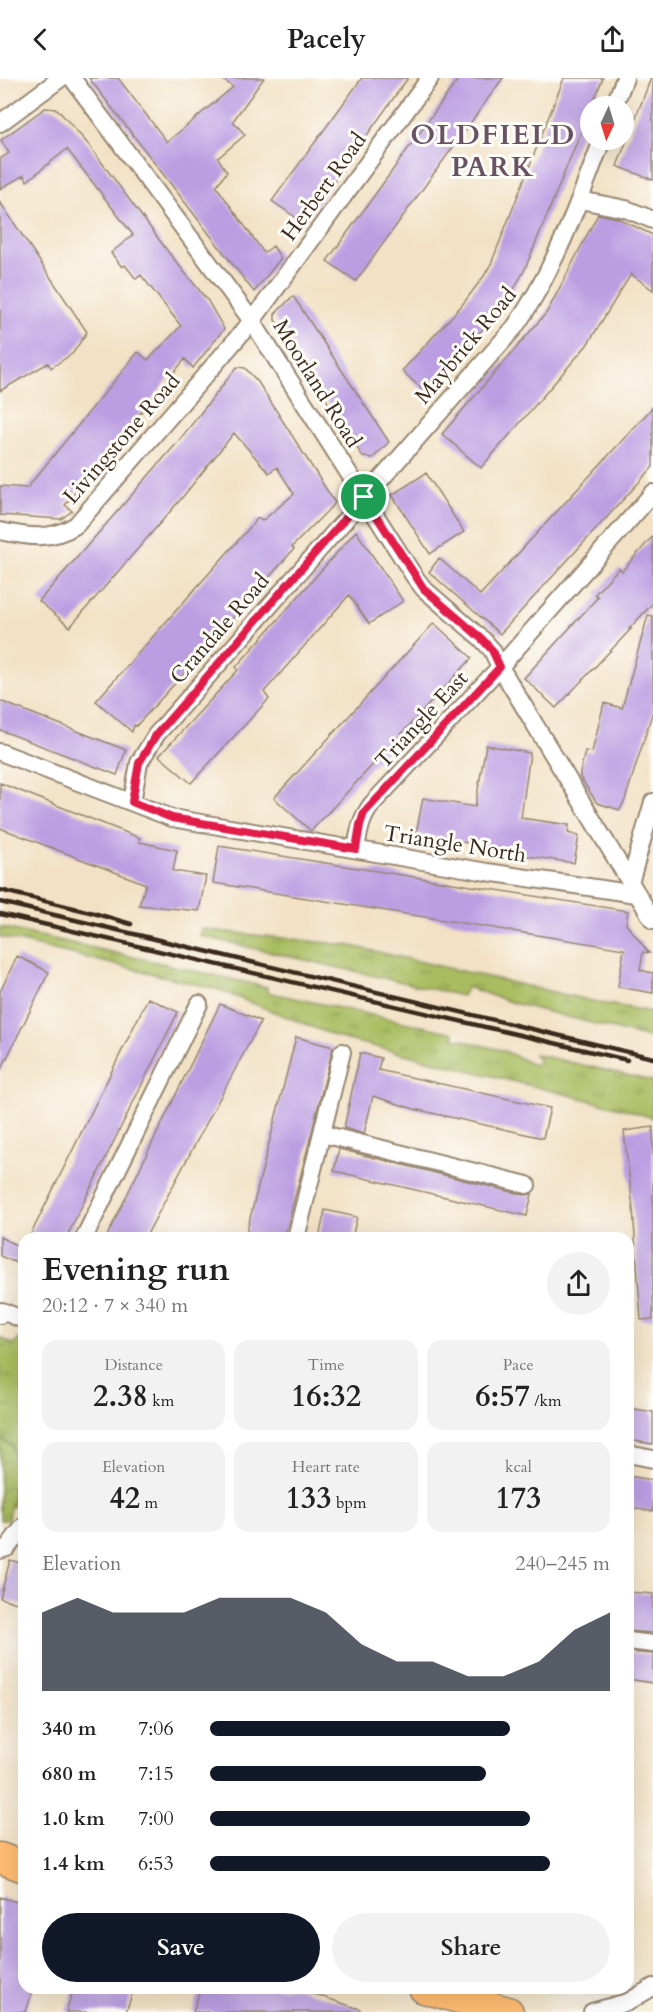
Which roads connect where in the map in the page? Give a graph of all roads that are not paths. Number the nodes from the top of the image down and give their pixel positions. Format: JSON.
{"nodes":[{"id":1,"x":61,"y":78,"type":"edge"},
{"id":2,"x":72,"y":78,"type":"edge"},
{"id":3,"x":430,"y":78,"type":"edge"},
{"id":4,"x":625,"y":78,"type":"edge"},
{"id":5,"x":618,"y":96,"type":"edge"},
{"id":6,"x":0,"y":123,"type":"edge"},
{"id":7,"x":598,"y":150,"type":"edge"},
{"id":8,"x":580,"y":200,"type":"junction"},
{"id":9,"x":653,"y":220,"type":"edge"},
{"id":10,"x":252,"y":321,"type":"junction"},
{"id":11,"x":653,"y":493,"type":"edge"},
{"id":12,"x":364,"y":497,"type":"junction"},
{"id":13,"x":0,"y":531,"type":"edge"},
{"id":14,"x":500,"y":667,"type":"junction"},
{"id":15,"x":0,"y":752,"type":"edge"},
{"id":16,"x":132,"y":802,"type":"junction"},
{"id":17,"x":653,"y":802,"type":"edge"},
{"id":18,"x":356,"y":849,"type":"junction"},
{"id":19,"x":633,"y":888,"type":"junction"},
{"id":20,"x":653,"y":920,"type":"edge"},
{"id":21,"x":199,"y":1004,"type":"dead end"},
{"id":22,"x":342,"y":1052,"type":"dead end"},
{"id":23,"x":323,"y":1134,"type":"junction"},
{"id":24,"x":527,"y":1185,"type":"dead end"},
{"id":25,"x":87,"y":1232,"type":"edge"},
{"id":26,"x":298,"y":1232,"type":"edge"},
{"id":27,"x":0,"y":1315,"type":"edge"},
{"id":28,"x":18,"y":1318,"type":"edge"},
{"id":29,"x":634,"y":1455,"type":"edge"},
{"id":30,"x":653,"y":1459,"type":"edge"},
{"id":31,"x":18,"y":1533,"type":"edge"},
{"id":32,"x":0,"y":1550,"type":"edge"},
{"id":33,"x":634,"y":1642,"type":"edge"},
{"id":34,"x":653,"y":1644,"type":"edge"},
{"id":35,"x":0,"y":1858,"type":"edge"},
{"id":36,"x":18,"y":1865,"type":"edge"},
{"id":37,"x":653,"y":1987,"type":"edge"},
{"id":38,"x":445,"y":1994,"type":"edge"},
{"id":39,"x":508,"y":2012,"type":"edge"},
{"id":40,"x":592,"y":2012,"type":"edge"}],
"edges":[{"from":1,"to":6,"type":"street"},
{"from":2,"to":10,"type":"street","name":"Moorland Road"},
{"from":3,"to":10,"type":"street","name":"Herbert Road"},
{"from":4,"to":5,"type":"street"},
{"from":7,"to":8,"type":"street","name":"Maybrick Road"},
{"from":8,"to":9,"type":"street"},
{"from":8,"to":12,"type":"street","name":"Maybrick Road"},
{"from":10,"to":12,"type":"street","name":"Moorland Road"},
{"from":10,"to":13,"type":"street","name":"Livingstone Road"},
{"from":11,"to":14,"type":"street","name":"Triangle East"},
{"from":12,"to":14,"type":"street","name":"Moorland Road"},
{"from":12,"to":16,"type":"street","name":"Crandale Road"},
{"from":14,"to":18,"type":"street","name":"Triangle East"},
{"from":14,"to":19,"type":"street","name":"Moorland Road"},
{"from":15,"to":16,"type":"street","name":"Triangle North"},
{"from":16,"to":18,"type":"street","name":"Triangle North"},
{"from":17,"to":19,"type":"street"},
{"from":18,"to":19,"type":"street","name":"Triangle North"},
{"from":19,"to":20,"type":"street"},
{"from":21,"to":25,"type":"street"},
{"from":22,"to":23,"type":"street"},
{"from":23,"to":24,"type":"street"},
{"from":23,"to":26,"type":"street"},
{"from":27,"to":28,"type":"street"},
{"from":29,"to":30,"type":"street"},
{"from":31,"to":32,"type":"street"},
{"from":33,"to":34,"type":"street"},
{"from":35,"to":36,"type":"highway"},
{"from":37,"to":40,"type":"street"},
{"from":38,"to":39,"type":"highway"}]}
